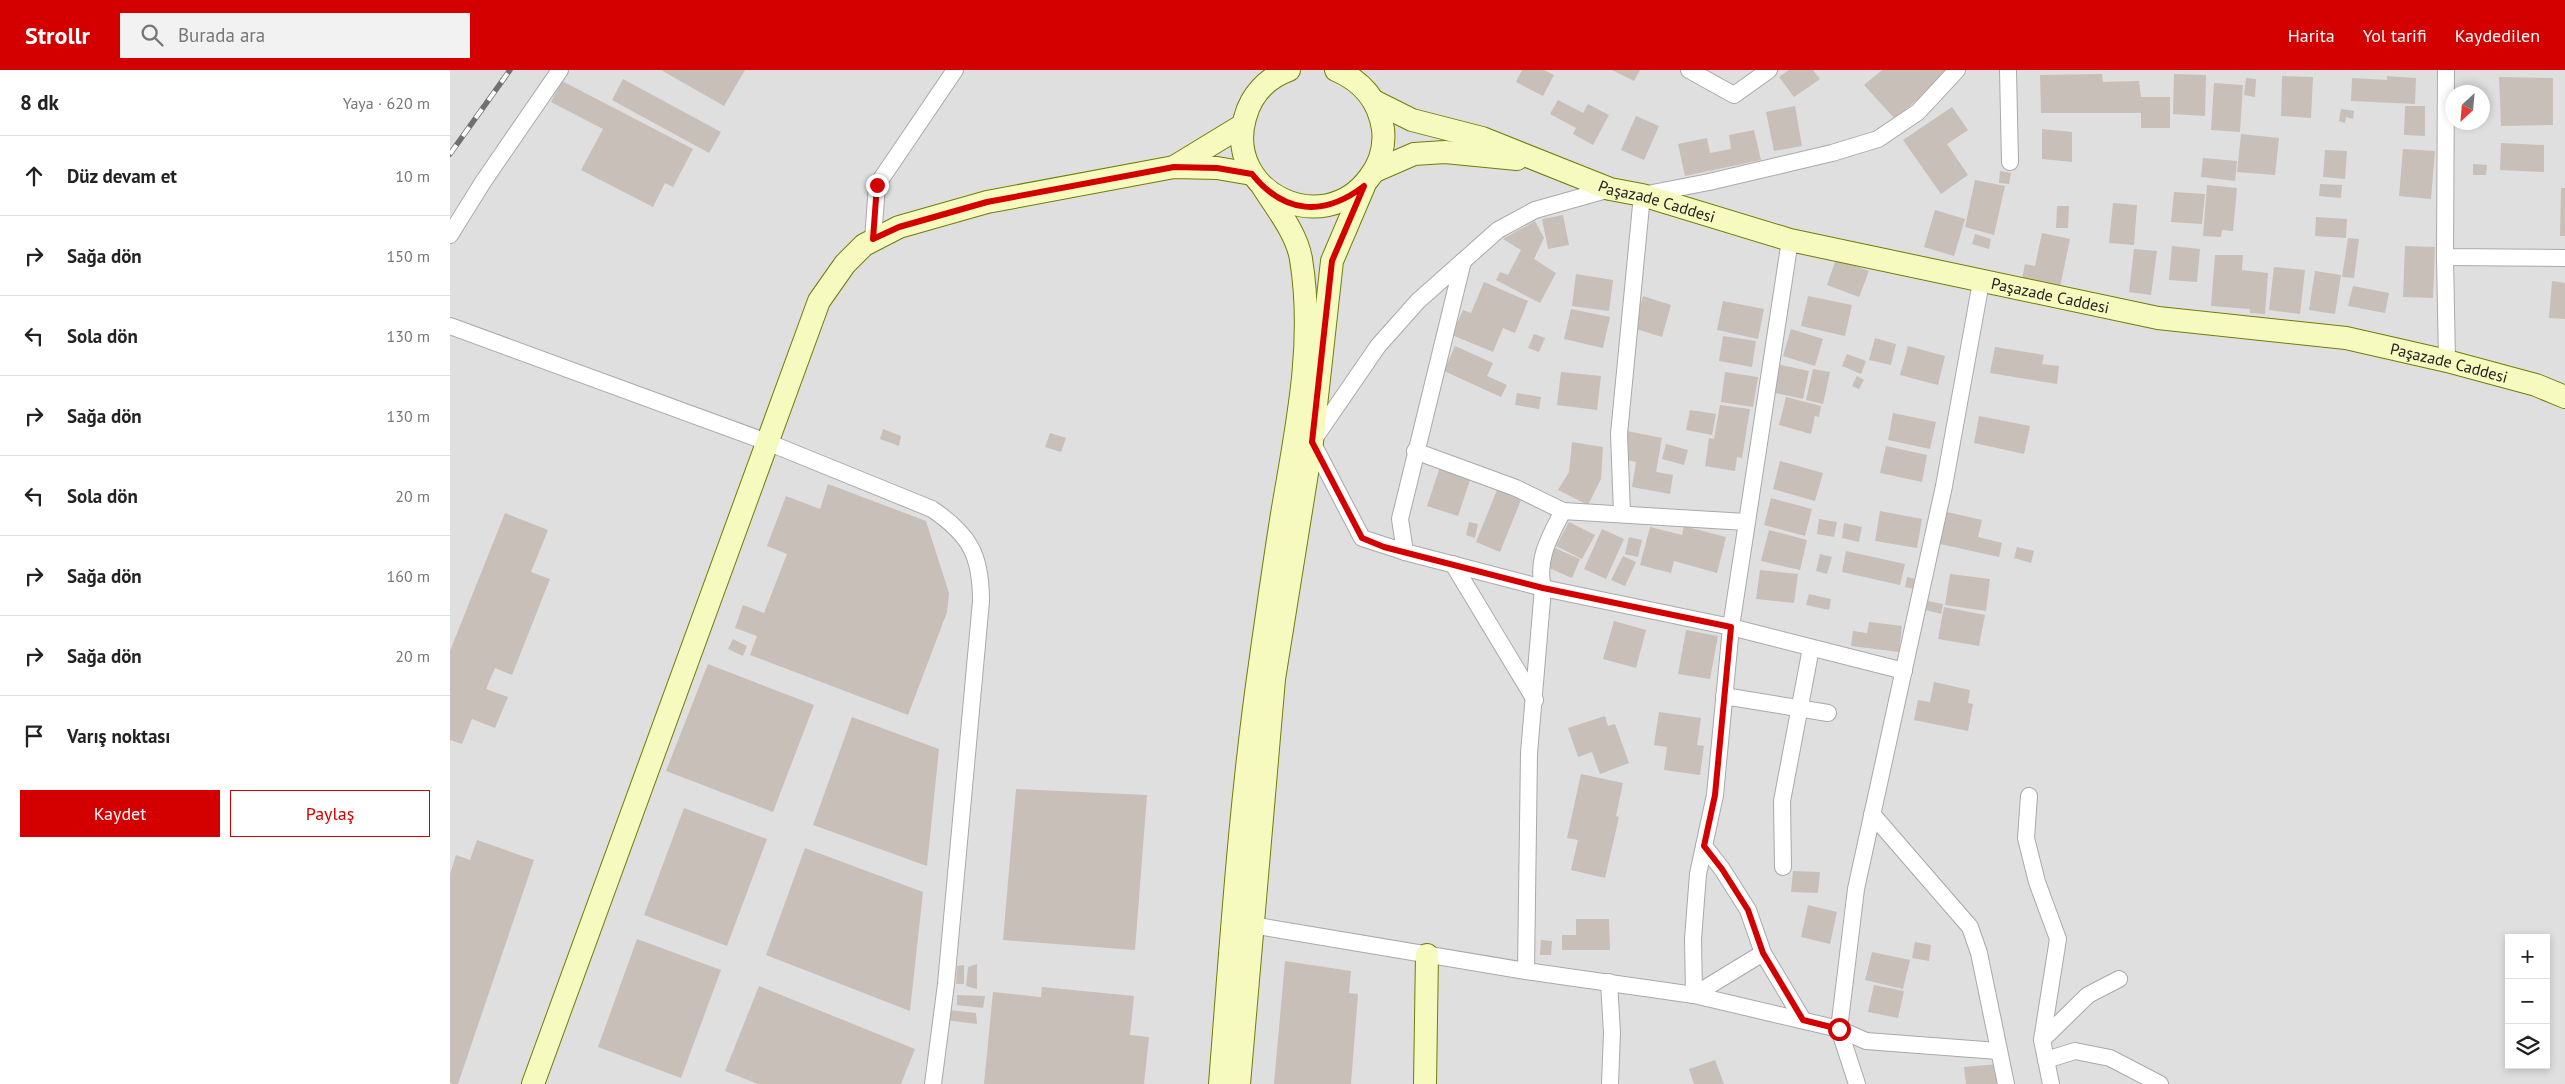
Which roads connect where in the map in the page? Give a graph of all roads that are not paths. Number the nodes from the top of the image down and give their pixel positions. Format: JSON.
{"nodes":[{"id":1,"x":560,"y":70,"type":"edge"},
{"id":2,"x":956,"y":70,"type":"edge"},
{"id":3,"x":1263,"y":70,"type":"edge"},
{"id":4,"x":1289,"y":70,"type":"edge"},
{"id":5,"x":1336,"y":70,"type":"edge"},
{"id":6,"x":1689,"y":70,"type":"edge"},
{"id":7,"x":1769,"y":70,"type":"edge"},
{"id":8,"x":1957,"y":70,"type":"edge"},
{"id":9,"x":2008,"y":70,"type":"edge"},
{"id":10,"x":2446,"y":70,"type":"edge"},
{"id":11,"x":1256,"y":94,"type":"junction"},
{"id":12,"x":1374,"y":100,"type":"junction"},
{"id":13,"x":1243,"y":125,"type":"junction"},
{"id":14,"x":1543,"y":161,"type":"junction"},
{"id":15,"x":2010,"y":162,"type":"dead end"},
{"id":16,"x":1174,"y":167,"type":"junction"},
{"id":17,"x":1369,"y":179,"type":"junction"},
{"id":18,"x":1258,"y":180,"type":"junction"},
{"id":19,"x":1610,"y":189,"type":"junction"},
{"id":20,"x":1642,"y":195,"type":"junction"},
{"id":21,"x":450,"y":235,"type":"edge"},
{"id":22,"x":873,"y":239,"type":"junction"},
{"id":23,"x":1790,"y":240,"type":"junction"},
{"id":24,"x":2445,"y":257,"type":"junction"},
{"id":25,"x":2565,"y":258,"type":"edge"},
{"id":26,"x":1462,"y":261,"type":"junction"},
{"id":27,"x":1981,"y":282,"type":"junction"},
{"id":28,"x":450,"y":326,"type":"edge"},
{"id":29,"x":2447,"y":360,"type":"junction"},
{"id":30,"x":2565,"y":397,"type":"edge"},
{"id":31,"x":767,"y":442,"type":"junction"},
{"id":32,"x":1312,"y":442,"type":"junction"},
{"id":33,"x":1415,"y":451,"type":"junction"},
{"id":34,"x":1563,"y":511,"type":"junction"},
{"id":35,"x":1622,"y":513,"type":"junction"},
{"id":36,"x":1746,"y":522,"type":"junction"},
{"id":37,"x":1405,"y":552,"type":"junction"},
{"id":38,"x":1453,"y":564,"type":"junction"},
{"id":39,"x":1543,"y":588,"type":"junction"},
{"id":40,"x":1731,"y":627,"type":"junction"},
{"id":41,"x":1810,"y":648,"type":"junction"},
{"id":42,"x":1904,"y":672,"type":"junction"},
{"id":43,"x":1724,"y":696,"type":"junction"},
{"id":44,"x":1535,"y":700,"type":"junction"},
{"id":45,"x":1799,"y":709,"type":"junction"},
{"id":46,"x":1828,"y":713,"type":"dead end"},
{"id":47,"x":2029,"y":796,"type":"dead end"},
{"id":48,"x":1872,"y":814,"type":"junction"},
{"id":49,"x":1704,"y":846,"type":"junction"},
{"id":50,"x":1783,"y":867,"type":"dead end"},
{"id":51,"x":1252,"y":925,"type":"junction"},
{"id":52,"x":1763,"y":953,"type":"junction"},
{"id":53,"x":1427,"y":955,"type":"junction"},
{"id":54,"x":1526,"y":971,"type":"junction"},
{"id":55,"x":2119,"y":979,"type":"dead end"},
{"id":56,"x":1608,"y":982,"type":"junction"},
{"id":57,"x":1694,"y":995,"type":"junction"},
{"id":58,"x":1803,"y":1020,"type":"junction"},
{"id":59,"x":1839,"y":1029,"type":"junction"},
{"id":60,"x":2042,"y":1040,"type":"junction"},
{"id":61,"x":1998,"y":1051,"type":"junction"},
{"id":62,"x":2046,"y":1060,"type":"junction"},
{"id":63,"x":533,"y":1084,"type":"edge"},
{"id":64,"x":933,"y":1084,"type":"edge"},
{"id":65,"x":1220,"y":1084,"type":"edge"},
{"id":66,"x":1239,"y":1084,"type":"edge"},
{"id":67,"x":1425,"y":1084,"type":"edge"},
{"id":68,"x":1610,"y":1084,"type":"edge"},
{"id":69,"x":1857,"y":1084,"type":"edge"},
{"id":70,"x":2006,"y":1084,"type":"edge"},
{"id":71,"x":2051,"y":1084,"type":"edge"},
{"id":72,"x":2160,"y":1084,"type":"edge"}],
"edges":[{"from":1,"to":21,"type":"street"},
{"from":2,"to":22,"type":"street"},
{"from":3,"to":11,"type":"street"},
{"from":4,"to":11,"type":"street"},
{"from":5,"to":12,"type":"street"},
{"from":6,"to":7,"type":"street"},
{"from":8,"to":20,"type":"street"},
{"from":9,"to":15,"type":"street"},
{"from":10,"to":24,"type":"street"},
{"from":11,"to":13,"type":"street"},
{"from":12,"to":14,"type":"street","name":"Paşazade Caddesi"},
{"from":12,"to":17,"type":"street"},
{"from":13,"to":16,"type":"street"},
{"from":13,"to":18,"type":"street"},
{"from":14,"to":17,"type":"street"},
{"from":14,"to":19,"type":"street","name":"Paşazade Caddesi"},
{"from":16,"to":18,"type":"street"},
{"from":16,"to":22,"type":"street"},
{"from":17,"to":18,"type":"street"},
{"from":17,"to":32,"type":"street"},
{"from":18,"to":65,"type":"street"},
{"from":19,"to":20,"type":"street","name":"Paşazade Caddesi"},
{"from":19,"to":26,"type":"street"},
{"from":20,"to":23,"type":"street","name":"Paşazade Caddesi"},
{"from":20,"to":35,"type":"street"},
{"from":22,"to":31,"type":"street"},
{"from":23,"to":27,"type":"street","name":"Paşazade Caddesi"},
{"from":23,"to":36,"type":"street"},
{"from":24,"to":25,"type":"street"},
{"from":24,"to":29,"type":"street"},
{"from":26,"to":32,"type":"street"},
{"from":26,"to":33,"type":"street"},
{"from":27,"to":29,"type":"street","name":"Paşazade Caddesi"},
{"from":27,"to":42,"type":"street"},
{"from":28,"to":31,"type":"street"},
{"from":29,"to":30,"type":"street","name":"Paşazade Caddesi"},
{"from":31,"to":63,"type":"street"},
{"from":31,"to":64,"type":"street"},
{"from":32,"to":37,"type":"street"},
{"from":32,"to":51,"type":"street"},
{"from":33,"to":34,"type":"street"},
{"from":33,"to":37,"type":"street"},
{"from":34,"to":35,"type":"street"},
{"from":34,"to":39,"type":"street"},
{"from":35,"to":36,"type":"street"},
{"from":36,"to":40,"type":"street"},
{"from":37,"to":38,"type":"street"},
{"from":38,"to":39,"type":"street"},
{"from":38,"to":44,"type":"street"},
{"from":39,"to":40,"type":"street"},
{"from":39,"to":44,"type":"street"},
{"from":40,"to":41,"type":"street"},
{"from":40,"to":43,"type":"street"},
{"from":41,"to":42,"type":"street"},
{"from":41,"to":45,"type":"street"},
{"from":42,"to":48,"type":"street"},
{"from":43,"to":45,"type":"street"},
{"from":43,"to":49,"type":"street"},
{"from":44,"to":54,"type":"street"},
{"from":45,"to":46,"type":"street"},
{"from":45,"to":50,"type":"street"},
{"from":47,"to":60,"type":"street"},
{"from":48,"to":59,"type":"street"},
{"from":48,"to":61,"type":"street"},
{"from":49,"to":52,"type":"street"},
{"from":49,"to":57,"type":"street"},
{"from":51,"to":53,"type":"street"},
{"from":51,"to":66,"type":"street"},
{"from":52,"to":57,"type":"street"},
{"from":52,"to":58,"type":"street"},
{"from":53,"to":54,"type":"street"},
{"from":53,"to":67,"type":"street"},
{"from":54,"to":56,"type":"street"},
{"from":55,"to":60,"type":"street"},
{"from":56,"to":57,"type":"street"},
{"from":56,"to":68,"type":"street"},
{"from":57,"to":58,"type":"street"},
{"from":58,"to":59,"type":"street"},
{"from":59,"to":61,"type":"street"},
{"from":59,"to":69,"type":"street"},
{"from":60,"to":62,"type":"street"},
{"from":61,"to":70,"type":"street"},
{"from":62,"to":71,"type":"street"},
{"from":62,"to":72,"type":"street"}]}
